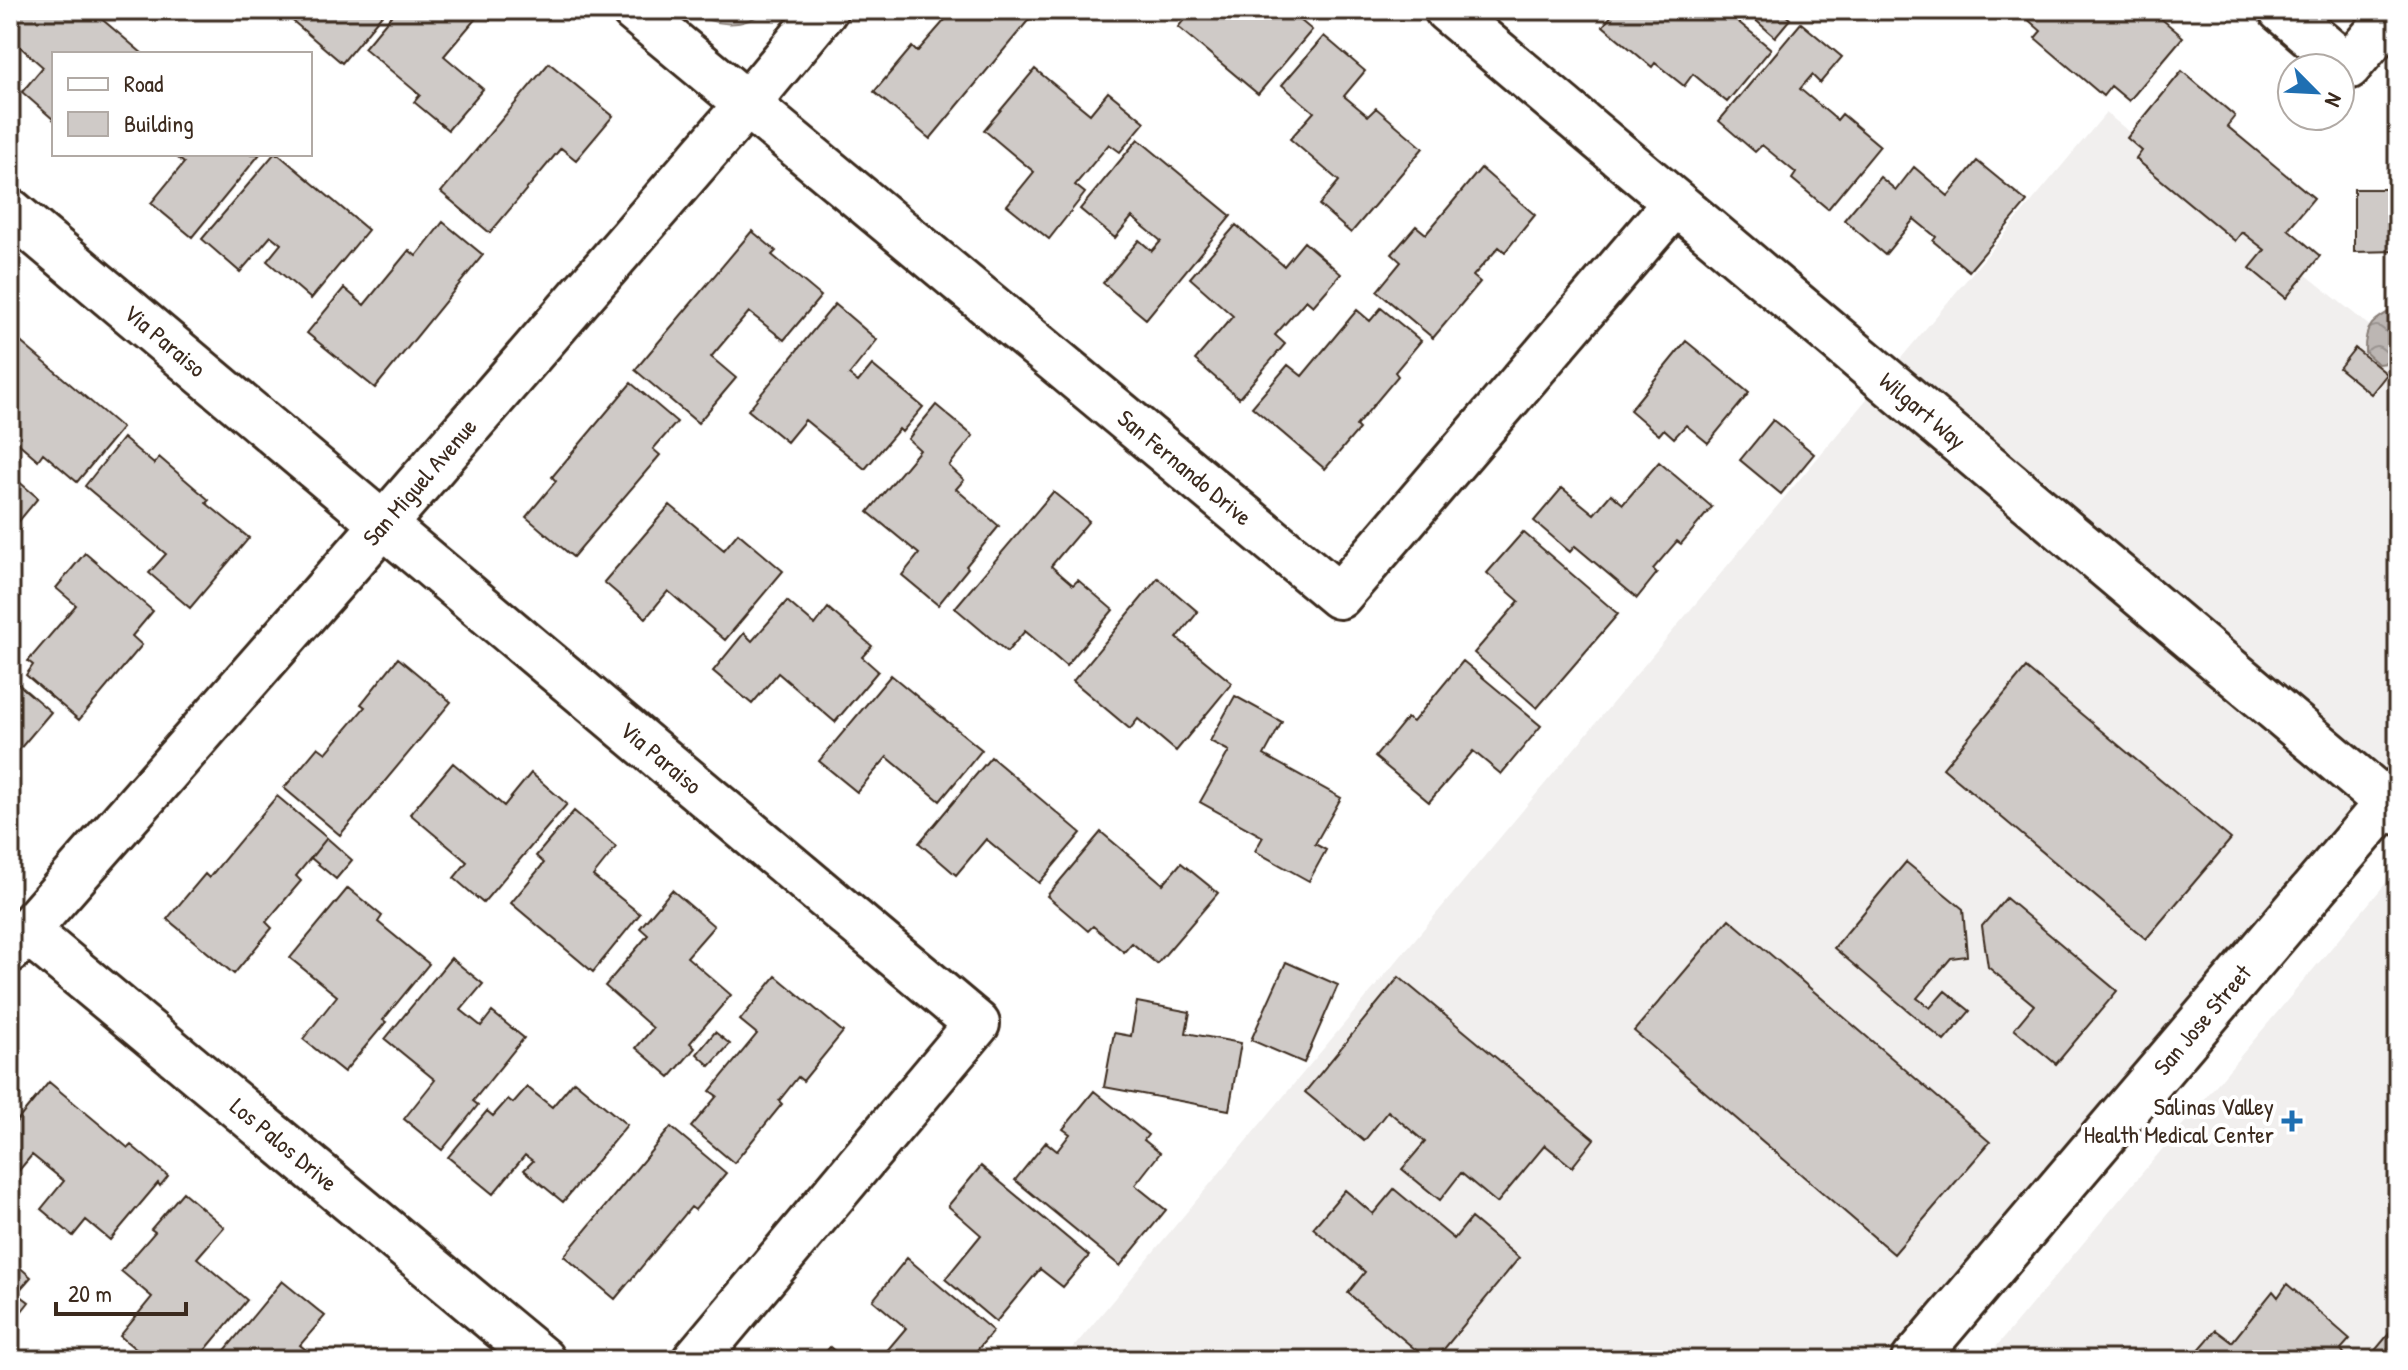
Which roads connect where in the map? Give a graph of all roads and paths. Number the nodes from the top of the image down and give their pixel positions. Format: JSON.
{"nodes":[{"id":1,"x":634,"y":10,"type":"edge"},
{"id":2,"x":825,"y":10,"type":"edge"},
{"id":3,"x":1447,"y":10,"type":"edge"},
{"id":4,"x":2281,"y":10,"type":"edge"},
{"id":5,"x":2396,"y":10,"type":"edge"},
{"id":6,"x":748,"y":103,"type":"junction"},
{"id":7,"x":1674,"y":204,"type":"junction"},
{"id":8,"x":10,"y":211,"type":"edge"},
{"id":9,"x":383,"y":525,"type":"junction"},
{"id":10,"x":2394,"y":802,"type":"edge"},
{"id":11,"x":19,"y":940,"type":"edge"},
{"id":12,"x":542,"y":1360,"type":"edge"},
{"id":13,"x":695,"y":1360,"type":"edge"},
{"id":14,"x":1914,"y":1360,"type":"edge"}],
"edges":[{"from":1,"to":6,"type":"street","name":"San Fernando Drive"},
{"from":2,"to":6,"type":"street","name":"San Miguel Avenue"},
{"from":3,"to":7,"type":"street","name":"Wilgart Way"},
{"from":4,"to":5,"type":"street"},
{"from":6,"to":7,"type":"street","name":"San Fernando Drive"},
{"from":6,"to":9,"type":"street","name":"San Miguel Avenue"},
{"from":7,"to":10,"type":"street","name":"Wilgart Way"},
{"from":8,"to":9,"type":"street","name":"Via Paraiso"},
{"from":9,"to":11,"type":"street","name":"San Miguel Avenue"},
{"from":9,"to":13,"type":"street","name":"Via Paraiso"},
{"from":10,"to":14,"type":"street","name":"San Jose Street"},
{"from":11,"to":12,"type":"street","name":"Los Palos Drive"}]}
